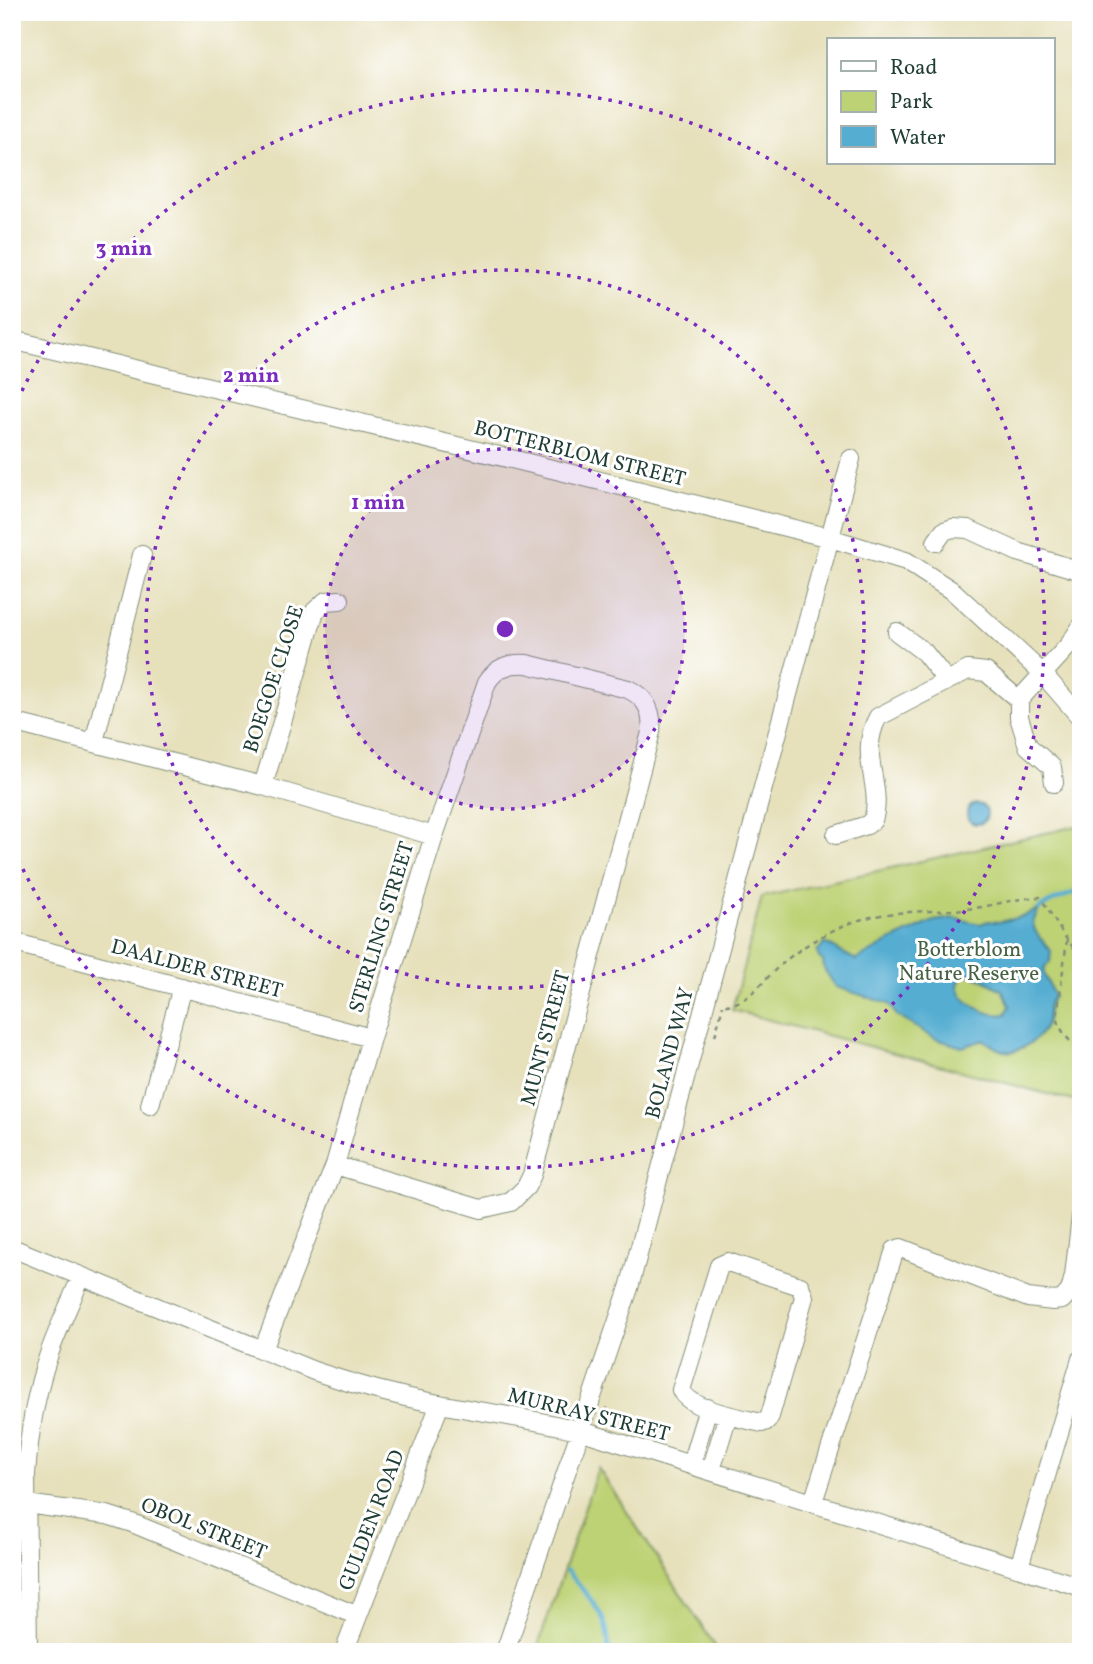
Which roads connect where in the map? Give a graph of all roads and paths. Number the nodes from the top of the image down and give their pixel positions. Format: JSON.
{"nodes":[{"id":1,"x":12,"y":340,"type":"edge"},
{"id":2,"x":851,"y":458,"type":"dead end"},
{"id":3,"x":830,"y":538,"type":"junction"},
{"id":4,"x":936,"y":542,"type":"dead end"},
{"id":5,"x":142,"y":555,"type":"dead end"},
{"id":6,"x":1081,"y":572,"type":"edge"},
{"id":7,"x":340,"y":600,"type":"dead end"},
{"id":8,"x":1081,"y":627,"type":"edge"},
{"id":9,"x":897,"y":632,"type":"dead end"},
{"id":10,"x":1044,"y":674,"type":"junction"},
{"id":11,"x":947,"y":681,"type":"junction"},
{"id":12,"x":1019,"y":700,"type":"junction"},
{"id":13,"x":646,"y":703,"type":"joint"},
{"id":14,"x":1081,"y":718,"type":"edge"},
{"id":15,"x":12,"y":722,"type":"edge"},
{"id":16,"x":94,"y":742,"type":"junction"},
{"id":17,"x":1055,"y":783,"type":"dead end"},
{"id":18,"x":263,"y":786,"type":"junction"},
{"id":19,"x":836,"y":835,"type":"dead end"},
{"id":20,"x":434,"y":836,"type":"junction"},
{"id":21,"x":1067,"y":940,"type":"junction"},
{"id":22,"x":12,"y":942,"type":"edge"},
{"id":23,"x":1081,"y":955,"type":"edge"},
{"id":24,"x":182,"y":987,"type":"junction"},
{"id":25,"x":714,"y":1005,"type":"junction"},
{"id":26,"x":371,"y":1038,"type":"junction"},
{"id":27,"x":712,"y":1045,"type":"dead end"},
{"id":28,"x":1081,"y":1047,"type":"edge"},
{"id":29,"x":150,"y":1105,"type":"dead end"},
{"id":30,"x":335,"y":1165,"type":"junction"},
{"id":31,"x":1081,"y":1216,"type":"edge"},
{"id":32,"x":12,"y":1248,"type":"edge"},
{"id":33,"x":81,"y":1277,"type":"junction"},
{"id":34,"x":263,"y":1350,"type":"junction"},
{"id":35,"x":1081,"y":1359,"type":"edge"},
{"id":36,"x":609,"y":1402,"type":"dead end"},
{"id":37,"x":440,"y":1404,"type":"junction"},
{"id":38,"x":708,"y":1408,"type":"junction"},
{"id":39,"x":728,"y":1415,"type":"junction"},
{"id":40,"x":607,"y":1422,"type":"dead end"},
{"id":41,"x":582,"y":1431,"type":"junction"},
{"id":42,"x":691,"y":1464,"type":"junction"},
{"id":43,"x":711,"y":1470,"type":"junction"},
{"id":44,"x":813,"y":1502,"type":"junction"},
{"id":45,"x":26,"y":1504,"type":"junction"},
{"id":46,"x":1019,"y":1567,"type":"junction"},
{"id":47,"x":1081,"y":1587,"type":"edge"},
{"id":48,"x":358,"y":1616,"type":"junction"},
{"id":49,"x":28,"y":1652,"type":"edge"},
{"id":50,"x":344,"y":1652,"type":"edge"},
{"id":51,"x":505,"y":1652,"type":"edge"}],
"edges":[{"from":1,"to":3,"type":"street","name":"BOTTERBLOM STREET"},
{"from":2,"to":3,"type":"street","name":"BOLAND WAY"},
{"from":3,"to":10,"type":"street","name":"BOTTERBLOM STREET"},
{"from":3,"to":25,"type":"street","name":"BOLAND WAY"},
{"from":4,"to":6,"type":"street"},
{"from":5,"to":16,"type":"street"},
{"from":7,"to":18,"type":"street","name":"BOEGOE CLOSE"},
{"from":8,"to":10,"type":"street"},
{"from":9,"to":11,"type":"street"},
{"from":10,"to":12,"type":"street"},
{"from":10,"to":14,"type":"street","name":"BOTTERBLOM STREET"},
{"from":11,"to":12,"type":"street"},
{"from":11,"to":19,"type":"street"},
{"from":12,"to":17,"type":"street"},
{"from":13,"to":20,"type":"street","name":"STERLING STREET"},
{"from":13,"to":30,"type":"street","name":"MUNT STREET"},
{"from":15,"to":16,"type":"street"},
{"from":16,"to":18,"type":"street"},
{"from":18,"to":20,"type":"street"},
{"from":20,"to":26,"type":"street","name":"STERLING STREET"},
{"from":21,"to":23,"type":"path"},
{"from":21,"to":25,"type":"path"},
{"from":21,"to":28,"type":"path"},
{"from":22,"to":24,"type":"street","name":"DAALDER STREET"},
{"from":24,"to":26,"type":"street","name":"DAALDER STREET"},
{"from":24,"to":29,"type":"street"},
{"from":25,"to":27,"type":"path"},
{"from":25,"to":41,"type":"street","name":"BOLAND WAY"},
{"from":26,"to":30,"type":"street","name":"STERLING STREET"},
{"from":30,"to":34,"type":"street","name":"STERLING STREET"},
{"from":31,"to":44,"type":"street"},
{"from":32,"to":33,"type":"street","name":"MURRAY STREET"},
{"from":33,"to":34,"type":"street","name":"MURRAY STREET"},
{"from":33,"to":45,"type":"street"},
{"from":34,"to":37,"type":"street","name":"MURRAY STREET"},
{"from":35,"to":46,"type":"street"},
{"from":36,"to":40,"type":"path"},
{"from":37,"to":41,"type":"street","name":"MURRAY STREET"},
{"from":37,"to":48,"type":"street","name":"GULDEN ROAD"},
{"from":38,"to":39,"type":"street"},
{"from":38,"to":39,"type":"street"},
{"from":38,"to":42,"type":"street"},
{"from":39,"to":43,"type":"street"},
{"from":41,"to":42,"type":"street","name":"MURRAY STREET"},
{"from":41,"to":51,"type":"street","name":"BOLAND WAY"},
{"from":42,"to":43,"type":"street","name":"MURRAY STREET"},
{"from":43,"to":44,"type":"street","name":"MURRAY STREET"},
{"from":44,"to":46,"type":"street","name":"MURRAY STREET"},
{"from":45,"to":48,"type":"street","name":"OBOL STREET"},
{"from":45,"to":49,"type":"street"},
{"from":46,"to":47,"type":"street","name":"MURRAY STREET"},
{"from":48,"to":50,"type":"street","name":"GULDEN ROAD"}]}
